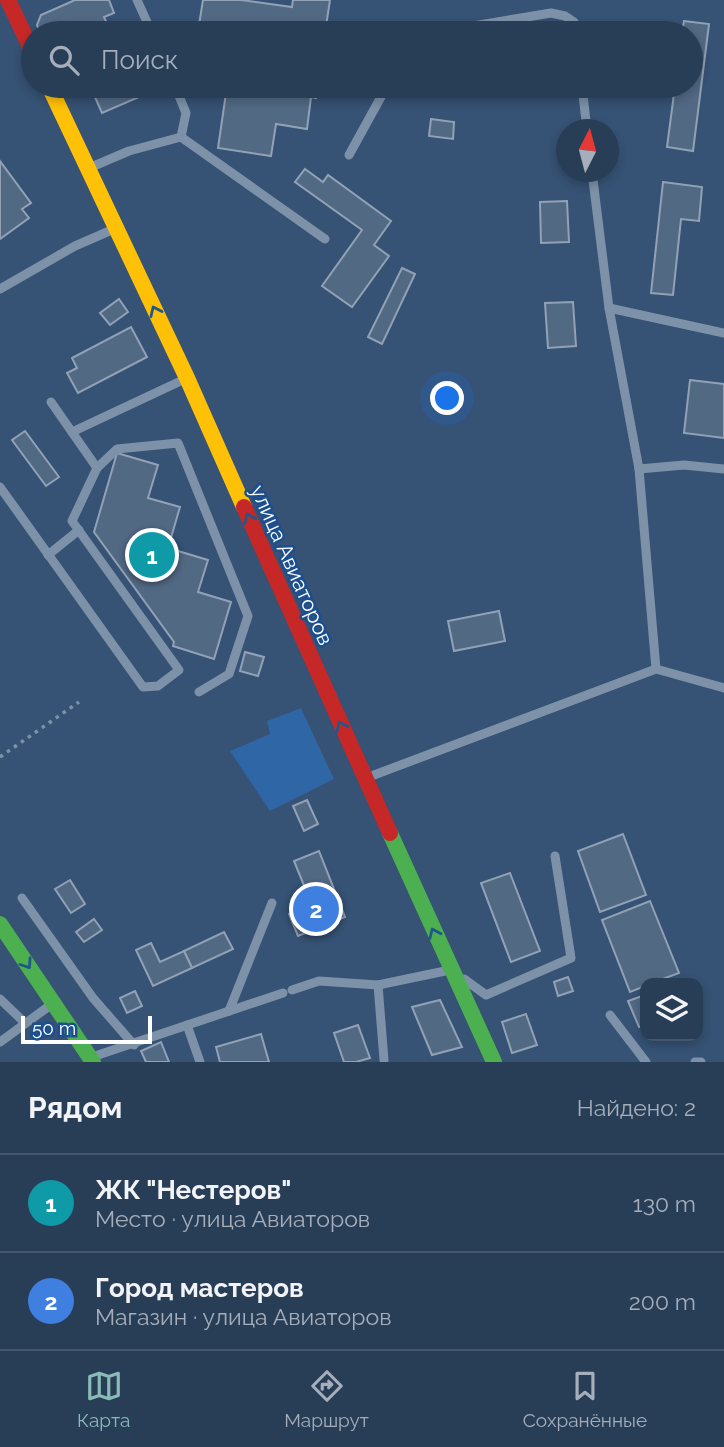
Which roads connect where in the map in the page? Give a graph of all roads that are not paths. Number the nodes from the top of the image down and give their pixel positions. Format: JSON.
{"nodes":[{"id":1,"x":8,"y":0,"type":"edge"},
{"id":2,"x":137,"y":0,"type":"edge"},
{"id":3,"x":147,"y":21,"type":"edge"},
{"id":4,"x":503,"y":21,"type":"edge"},
{"id":5,"x":572,"y":21,"type":"edge"},
{"id":6,"x":21,"y":28,"type":"edge"},
{"id":7,"x":55,"y":98,"type":"edge"},
{"id":8,"x":180,"y":98,"type":"edge"},
{"id":9,"x":380,"y":98,"type":"edge"},
{"id":10,"x":583,"y":98,"type":"edge"},
{"id":11,"x":586,"y":119,"type":"edge"},
{"id":12,"x":181,"y":136,"type":"junction"},
{"id":13,"x":349,"y":155,"type":"dead end"},
{"id":14,"x":88,"y":169,"type":"junction"},
{"id":15,"x":593,"y":182,"type":"edge"},
{"id":16,"x":116,"y":228,"type":"junction"},
{"id":17,"x":325,"y":239,"type":"dead end"},
{"id":18,"x":0,"y":289,"type":"edge"},
{"id":19,"x":609,"y":308,"type":"junction"},
{"id":20,"x":724,"y":333,"type":"edge"},
{"id":21,"x":187,"y":378,"type":"junction"},
{"id":22,"x":51,"y":402,"type":"dead end"},
{"id":23,"x":72,"y":432,"type":"junction"},
{"id":24,"x":97,"y":468,"type":"junction"},
{"id":25,"x":639,"y":469,"type":"junction"},
{"id":26,"x":724,"y":469,"type":"edge"},
{"id":27,"x":0,"y":487,"type":"edge"},
{"id":28,"x":79,"y":530,"type":"junction"},
{"id":29,"x":48,"y":555,"type":"junction"},
{"id":30,"x":656,"y":669,"type":"junction"},
{"id":31,"x":724,"y":688,"type":"edge"},
{"id":32,"x":198,"y":692,"type":"dead end"},
{"id":33,"x":365,"y":779,"type":"junction"},
{"id":34,"x":555,"y":856,"type":"dead end"},
{"id":35,"x":22,"y":898,"type":"dead end"},
{"id":36,"x":272,"y":903,"type":"dead end"},
{"id":37,"x":0,"y":925,"type":"edge"},
{"id":38,"x":451,"y":970,"type":"junction"},
{"id":39,"x":378,"y":985,"type":"junction"},
{"id":40,"x":0,"y":999,"type":"edge"},
{"id":41,"x":54,"y":1003,"type":"junction"},
{"id":42,"x":229,"y":1011,"type":"junction"},
{"id":43,"x":610,"y":1015,"type":"dead end"},
{"id":44,"x":25,"y":1023,"type":"junction"},
{"id":45,"x":187,"y":1025,"type":"junction"},
{"id":46,"x":0,"y":1042,"type":"edge"},
{"id":47,"x":134,"y":1045,"type":"junction"},
{"id":48,"x":91,"y":1060,"type":"edge"},
{"id":49,"x":384,"y":1060,"type":"dead end"},
{"id":50,"x":200,"y":1062,"type":"edge"},
{"id":51,"x":494,"y":1062,"type":"edge"},
{"id":52,"x":646,"y":1062,"type":"edge"},
{"id":53,"x":695,"y":1062,"type":"edge"},
{"id":54,"x":701,"y":1062,"type":"edge"}],
"edges":[{"from":1,"to":6,"type":"main road"},
{"from":2,"to":3,"type":"lane"},
{"from":4,"to":5,"type":"lane"},
{"from":7,"to":14,"type":"main road","name":"улица Авиаторов"},
{"from":8,"to":12,"type":"lane"},
{"from":9,"to":13,"type":"lane"},
{"from":10,"to":11,"type":"lane"},
{"from":12,"to":14,"type":"lane"},
{"from":12,"to":17,"type":"lane"},
{"from":14,"to":16,"type":"main road","name":"улица Авиаторов"},
{"from":15,"to":19,"type":"lane"},
{"from":16,"to":18,"type":"lane"},
{"from":21,"to":16,"type":"main road","name":"улица Авиаторов","one_way":true},
{"from":19,"to":20,"type":"lane"},
{"from":19,"to":25,"type":"lane"},
{"from":21,"to":23,"type":"lane"},
{"from":33,"to":21,"type":"main road","name":"улица Авиаторов","one_way":true},
{"from":22,"to":23,"type":"lane"},
{"from":23,"to":24,"type":"lane"},
{"from":24,"to":28,"type":"lane"},
{"from":24,"to":32,"type":"lane"},
{"from":25,"to":26,"type":"lane"},
{"from":25,"to":30,"type":"lane"},
{"from":27,"to":29,"type":"lane"},
{"from":28,"to":29,"type":"lane"},
{"from":28,"to":29,"type":"lane"},
{"from":30,"to":31,"type":"lane"},
{"from":30,"to":33,"type":"lane"},
{"from":38,"to":33,"type":"main road","name":"улица Авиаторов","one_way":true},
{"from":34,"to":38,"type":"lane"},
{"from":35,"to":47,"type":"lane"},
{"from":36,"to":42,"type":"lane"},
{"from":37,"to":41,"type":"main road","one_way":true},
{"from":38,"to":39,"type":"lane"},
{"from":38,"to":51,"type":"main road","name":"улица Авиаторов"},
{"from":39,"to":42,"type":"lane"},
{"from":39,"to":49,"type":"lane"},
{"from":40,"to":44,"type":"lane"},
{"from":41,"to":44,"type":"lane"},
{"from":41,"to":48,"type":"main road"},
{"from":42,"to":45,"type":"lane"},
{"from":43,"to":52,"type":"lane"},
{"from":44,"to":46,"type":"lane"},
{"from":45,"to":47,"type":"lane"},
{"from":45,"to":50,"type":"lane"},
{"from":47,"to":48,"type":"lane"},
{"from":53,"to":54,"type":"lane"}]}
